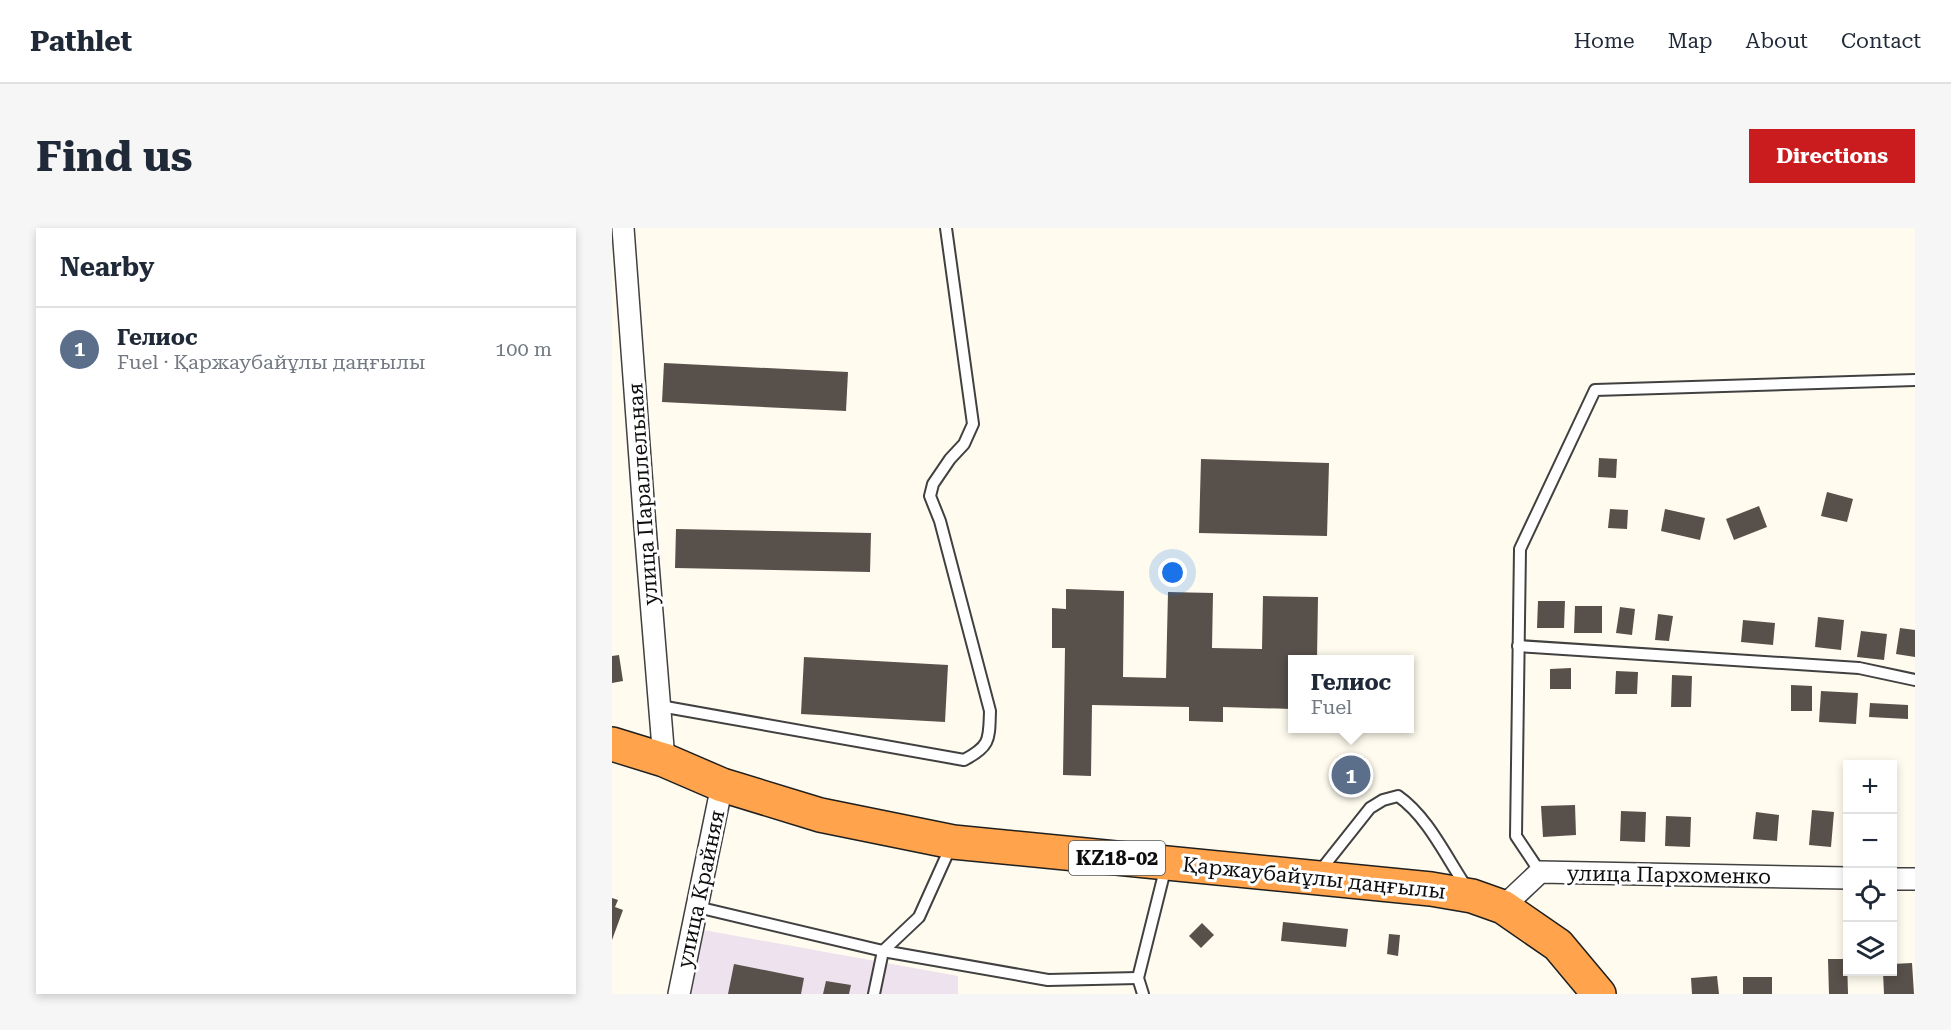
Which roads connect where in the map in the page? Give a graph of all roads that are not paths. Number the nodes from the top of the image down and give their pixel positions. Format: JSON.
{"nodes":[{"id":1,"x":623,"y":228,"type":"edge"},
{"id":2,"x":946,"y":228,"type":"edge"},
{"id":3,"x":1915,"y":380,"type":"edge"},
{"id":4,"x":1518,"y":646,"type":"junction"},
{"id":5,"x":1915,"y":680,"type":"edge"},
{"id":6,"x":660,"y":706,"type":"junction"},
{"id":7,"x":612,"y":744,"type":"edge"},
{"id":8,"x":664,"y":760,"type":"junction"},
{"id":9,"x":722,"y":785,"type":"junction"},
{"id":10,"x":953,"y":842,"type":"junction"},
{"id":11,"x":1167,"y":863,"type":"junction"},
{"id":12,"x":1540,"y":873,"type":"junction"},
{"id":13,"x":1314,"y":877,"type":"junction"},
{"id":14,"x":1843,"y":878,"type":"edge"},
{"id":15,"x":1897,"y":879,"type":"edge"},
{"id":16,"x":1915,"y":879,"type":"edge"},
{"id":17,"x":1472,"y":896,"type":"junction"},
{"id":18,"x":697,"y":907,"type":"junction"},
{"id":19,"x":1503,"y":907,"type":"junction"},
{"id":20,"x":883,"y":951,"type":"junction"},
{"id":21,"x":1138,"y":978,"type":"junction"},
{"id":22,"x":680,"y":994,"type":"edge"},
{"id":23,"x":874,"y":994,"type":"edge"},
{"id":24,"x":1143,"y":994,"type":"edge"},
{"id":25,"x":1599,"y":994,"type":"edge"}],
"edges":[{"from":1,"to":6,"type":"street","name":"улица Параллельная"},
{"from":2,"to":6,"type":"lane"},
{"from":3,"to":4,"type":"lane"},
{"from":4,"to":5,"type":"lane"},
{"from":4,"to":12,"type":"lane"},
{"from":6,"to":8,"type":"street","name":"улица Параллельная"},
{"from":7,"to":8,"type":"highway","name":"Қаржаубайұлы даңғылы","number":"KZ18-02"},
{"from":8,"to":9,"type":"highway","name":"Қаржаубайұлы даңғылы","number":"KZ18-02"},
{"from":9,"to":10,"type":"highway","name":"Қаржаубайұлы даңғылы","number":"KZ18-02"},
{"from":9,"to":18,"type":"street","name":"улица Крайняя"},
{"from":10,"to":11,"type":"highway","name":"Қаржаубайұлы даңғылы","number":"KZ18-02"},
{"from":10,"to":20,"type":"lane"},
{"from":11,"to":13,"type":"highway","name":"Қаржаубайұлы даңғылы","number":"KZ18-02"},
{"from":11,"to":21,"type":"lane"},
{"from":12,"to":14,"type":"street","name":"улица Пархоменко"},
{"from":12,"to":19,"type":"street","name":"улица Пархоменко"},
{"from":13,"to":17,"type":"highway","name":"Қаржаубайұлы даңғылы","number":"KZ18-02"},
{"from":13,"to":17,"type":"lane"},
{"from":15,"to":16,"type":"street"},
{"from":17,"to":19,"type":"highway","name":"Қаржаубайұлы даңғылы","number":"KZ18-02"},
{"from":18,"to":20,"type":"lane"},
{"from":18,"to":22,"type":"street","name":"улица Крайняя"},
{"from":19,"to":25,"type":"highway","name":"Қаржаубайұлы даңғылы","number":"KZ18-02"},
{"from":20,"to":21,"type":"lane"},
{"from":20,"to":23,"type":"lane"},
{"from":21,"to":24,"type":"lane"}]}
